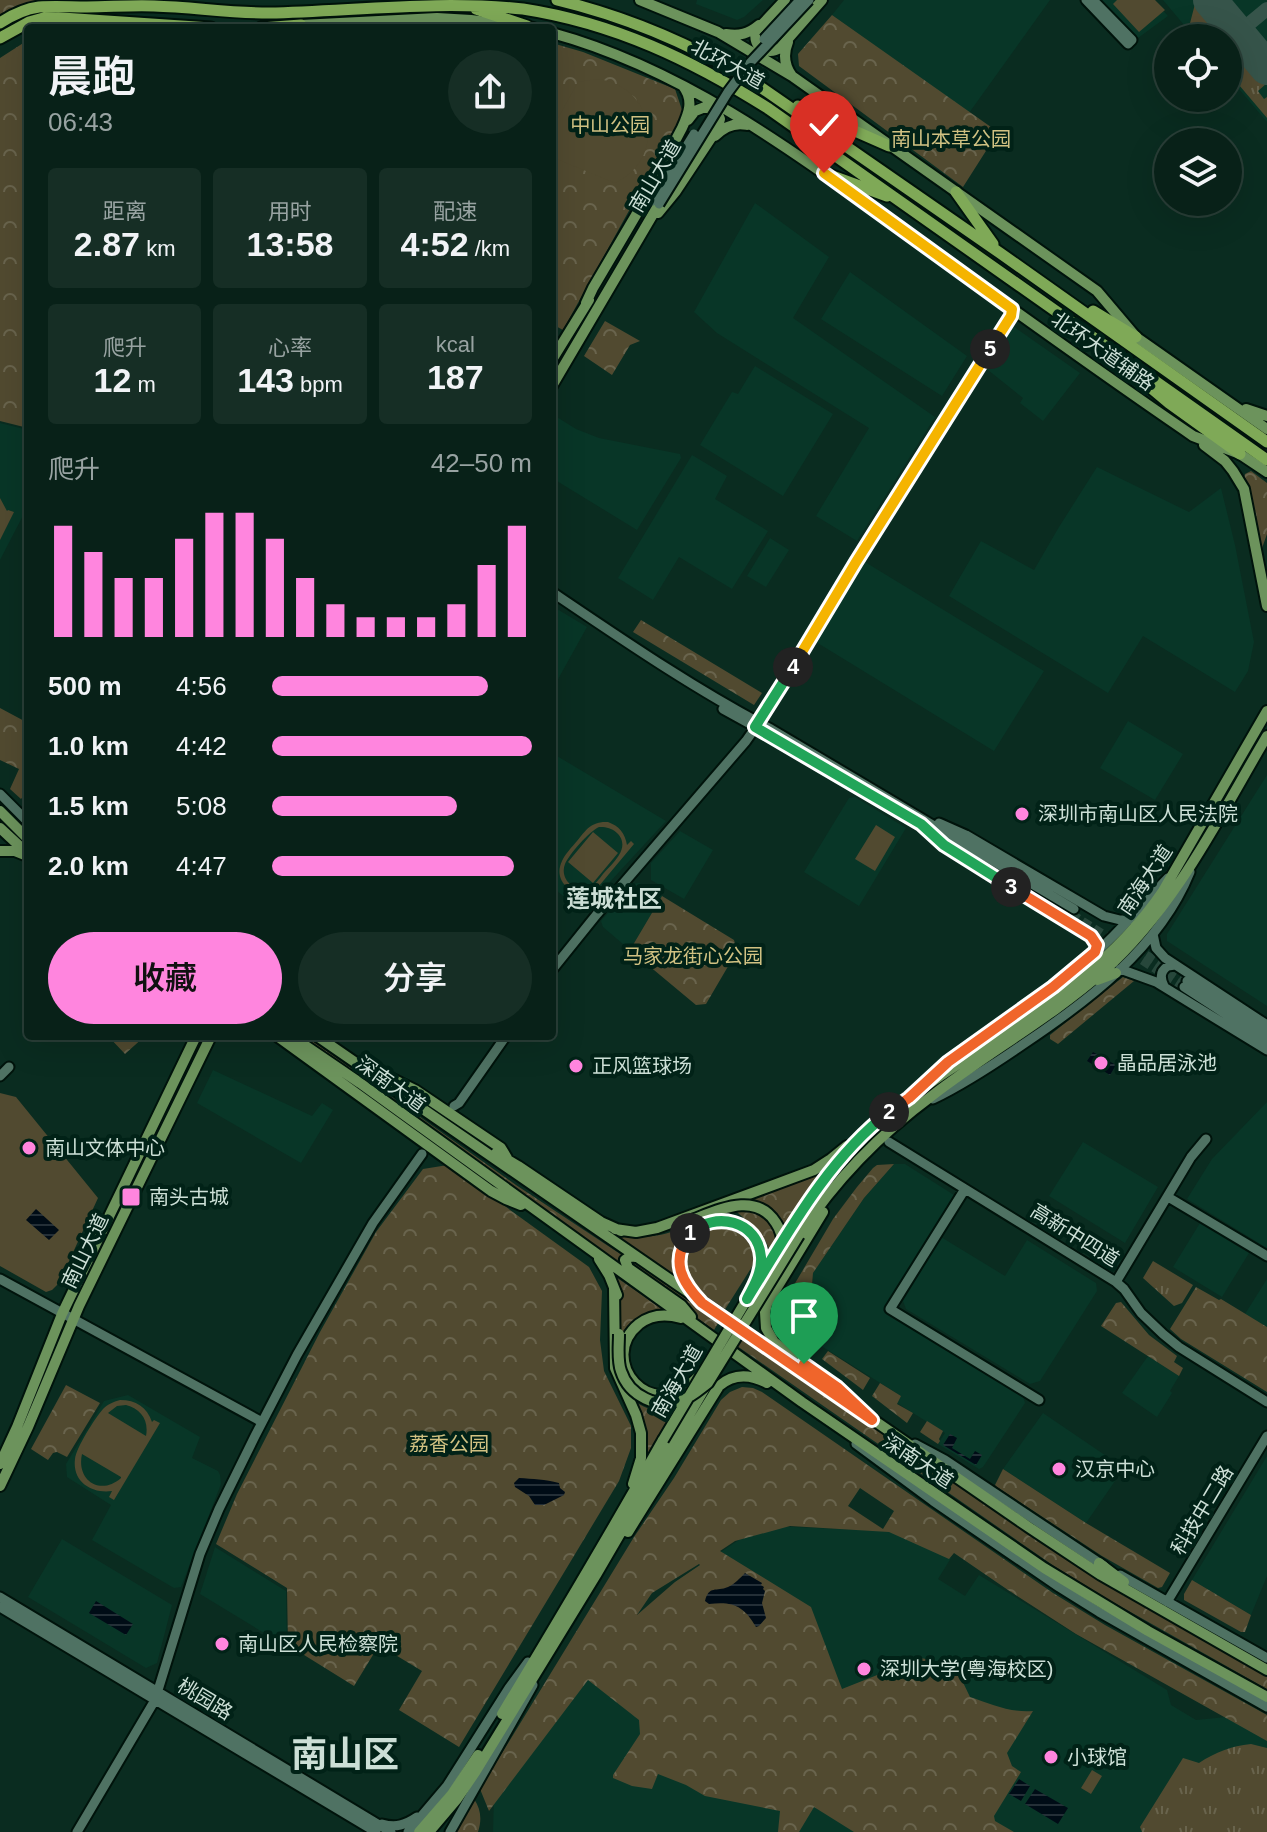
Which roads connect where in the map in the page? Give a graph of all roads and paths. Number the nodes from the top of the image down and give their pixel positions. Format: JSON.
{"nodes":[{"id":1,"x":115,"y":0,"type":"edge"},
{"id":2,"x":557,"y":0,"type":"edge"},
{"id":3,"x":640,"y":0,"type":"edge"},
{"id":4,"x":785,"y":0,"type":"edge"},
{"id":5,"x":800,"y":0,"type":"edge"},
{"id":6,"x":809,"y":0,"type":"edge"},
{"id":7,"x":822,"y":0,"type":"edge"},
{"id":8,"x":1086,"y":0,"type":"edge"},
{"id":9,"x":1093,"y":0,"type":"edge"},
{"id":10,"x":460,"y":3,"type":"junction"},
{"id":11,"x":155,"y":6,"type":"junction"},
{"id":12,"x":767,"y":19,"type":"junction"},
{"id":13,"x":0,"y":23,"type":"edge"},
{"id":14,"x":26,"y":24,"type":"edge"},
{"id":15,"x":151,"y":24,"type":"edge"},
{"id":16,"x":320,"y":24,"type":"edge"},
{"id":17,"x":505,"y":24,"type":"edge"},
{"id":18,"x":521,"y":24,"type":"edge"},
{"id":19,"x":24,"y":25,"type":"edge"},
{"id":20,"x":718,"y":32,"type":"junction"},
{"id":21,"x":793,"y":33,"type":"junction"},
{"id":22,"x":556,"y":34,"type":"edge"},
{"id":23,"x":0,"y":38,"type":"edge"},
{"id":24,"x":792,"y":76,"type":"junction"},
{"id":25,"x":682,"y":85,"type":"junction"},
{"id":26,"x":774,"y":95,"type":"junction"},
{"id":27,"x":682,"y":128,"type":"junction"},
{"id":28,"x":756,"y":129,"type":"junction"},
{"id":29,"x":710,"y":140,"type":"junction"},
{"id":30,"x":889,"y":146,"type":"junction"},
{"id":31,"x":824,"y":173,"type":"junction"},
{"id":32,"x":956,"y":192,"type":"junction"},
{"id":33,"x":656,"y":203,"type":"junction"},
{"id":34,"x":904,"y":203,"type":"junction"},
{"id":35,"x":641,"y":228,"type":"junction"},
{"id":36,"x":1000,"y":253,"type":"junction"},
{"id":37,"x":586,"y":303,"type":"junction"},
{"id":38,"x":1012,"y":309,"type":"junction"},
{"id":39,"x":1136,"y":337,"type":"junction"},
{"id":40,"x":556,"y":353,"type":"edge"},
{"id":41,"x":1115,"y":354,"type":"junction"},
{"id":42,"x":556,"y":379,"type":"edge"},
{"id":43,"x":1232,"y":404,"type":"junction"},
{"id":44,"x":1267,"y":416,"type":"edge"},
{"id":45,"x":1267,"y":429,"type":"edge"},
{"id":46,"x":1193,"y":436,"type":"junction"},
{"id":47,"x":1267,"y":442,"type":"edge"},
{"id":48,"x":1240,"y":454,"type":"junction"},
{"id":49,"x":1267,"y":460,"type":"edge"},
{"id":50,"x":1267,"y":472,"type":"edge"},
{"id":51,"x":556,"y":598,"type":"edge"},
{"id":52,"x":1267,"y":606,"type":"edge"},
{"id":53,"x":1267,"y":709,"type":"edge"},
{"id":54,"x":755,"y":724,"type":"junction"},
{"id":55,"x":1267,"y":736,"type":"edge"},
{"id":56,"x":0,"y":794,"type":"edge"},
{"id":57,"x":0,"y":811,"type":"edge"},
{"id":58,"x":24,"y":818,"type":"edge"},
{"id":59,"x":923,"y":822,"type":"junction"},
{"id":60,"x":12,"y":823,"type":"junction"},
{"id":61,"x":2,"y":833,"type":"edge"},
{"id":62,"x":24,"y":835,"type":"edge"},
{"id":63,"x":0,"y":851,"type":"edge"},
{"id":64,"x":24,"y":852,"type":"edge"},
{"id":65,"x":24,"y":854,"type":"edge"},
{"id":66,"x":1197,"y":855,"type":"junction"},
{"id":67,"x":1176,"y":869,"type":"junction"},
{"id":68,"x":1089,"y":908,"type":"junction"},
{"id":69,"x":1073,"y":911,"type":"tunnel mouth"},
{"id":70,"x":1130,"y":920,"type":"junction"},
{"id":71,"x":1078,"y":928,"type":"junction"},
{"id":72,"x":1153,"y":934,"type":"junction"},
{"id":73,"x":1093,"y":956,"type":"junction"},
{"id":74,"x":556,"y":957,"type":"edge"},
{"id":75,"x":556,"y":965,"type":"edge"},
{"id":76,"x":1175,"y":965,"type":"junction"},
{"id":77,"x":1118,"y":971,"type":"junction"},
{"id":78,"x":1091,"y":982,"type":"junction"},
{"id":79,"x":1164,"y":986,"type":"junction"},
{"id":80,"x":1267,"y":1025,"type":"edge"},
{"id":81,"x":1267,"y":1033,"type":"edge"},
{"id":82,"x":194,"y":1040,"type":"edge"},
{"id":83,"x":209,"y":1040,"type":"edge"},
{"id":84,"x":282,"y":1040,"type":"edge"},
{"id":85,"x":297,"y":1040,"type":"edge"},
{"id":86,"x":323,"y":1040,"type":"edge"},
{"id":87,"x":500,"y":1040,"type":"edge"},
{"id":88,"x":500,"y":1040,"type":"edge"},
{"id":89,"x":1267,"y":1041,"type":"edge"},
{"id":90,"x":1267,"y":1050,"type":"edge"},
{"id":91,"x":358,"y":1063,"type":"junction"},
{"id":92,"x":9,"y":1067,"type":"dead end"},
{"id":93,"x":325,"y":1072,"type":"junction"},
{"id":94,"x":0,"y":1076,"type":"edge"},
{"id":95,"x":360,"y":1083,"type":"junction"},
{"id":96,"x":909,"y":1098,"type":"junction"},
{"id":97,"x":919,"y":1106,"type":"junction"},
{"id":98,"x":877,"y":1122,"type":"junction"},
{"id":99,"x":898,"y":1123,"type":"junction"},
{"id":100,"x":1206,"y":1139,"type":"dead end"},
{"id":101,"x":889,"y":1142,"type":"dead end"},
{"id":102,"x":475,"y":1146,"type":"junction"},
{"id":103,"x":422,"y":1154,"type":"dead end"},
{"id":104,"x":508,"y":1160,"type":"junction"},
{"id":105,"x":528,"y":1182,"type":"junction"},
{"id":106,"x":965,"y":1189,"type":"junction"},
{"id":107,"x":1168,"y":1197,"type":"junction"},
{"id":108,"x":533,"y":1209,"type":"junction"},
{"id":109,"x":615,"y":1229,"type":"junction"},
{"id":110,"x":596,"y":1254,"type":"junction"},
{"id":111,"x":1267,"y":1256,"type":"edge"},
{"id":112,"x":636,"y":1257,"type":"junction"},
{"id":113,"x":775,"y":1273,"type":"junction"},
{"id":114,"x":0,"y":1279,"type":"edge"},
{"id":115,"x":1116,"y":1282,"type":"junction"},
{"id":116,"x":614,"y":1288,"type":"junction"},
{"id":117,"x":747,"y":1299,"type":"junction"},
{"id":118,"x":702,"y":1303,"type":"junction"},
{"id":119,"x":62,"y":1314,"type":"junction"},
{"id":120,"x":73,"y":1319,"type":"junction"},
{"id":121,"x":697,"y":1325,"type":"junction"},
{"id":122,"x":704,"y":1370,"type":"junction"},
{"id":123,"x":708,"y":1383,"type":"junction"},
{"id":124,"x":1039,"y":1400,"type":"dead end"},
{"id":125,"x":802,"y":1402,"type":"junction"},
{"id":126,"x":1267,"y":1402,"type":"edge"},
{"id":127,"x":872,"y":1420,"type":"junction"},
{"id":128,"x":262,"y":1422,"type":"junction"},
{"id":129,"x":835,"y":1425,"type":"junction"},
{"id":130,"x":883,"y":1428,"type":"junction"},
{"id":131,"x":1267,"y":1436,"type":"edge"},
{"id":132,"x":671,"y":1445,"type":"junction"},
{"id":133,"x":0,"y":1464,"type":"edge"},
{"id":134,"x":911,"y":1477,"type":"junction"},
{"id":135,"x":0,"y":1486,"type":"edge"},
{"id":136,"x":933,"y":1501,"type":"junction"},
{"id":137,"x":958,"y":1519,"type":"junction"},
{"id":138,"x":617,"y":1522,"type":"junction"},
{"id":139,"x":1030,"y":1528,"type":"junction"},
{"id":140,"x":994,"y":1534,"type":"junction"},
{"id":141,"x":1067,"y":1543,"type":"junction"},
{"id":142,"x":1099,"y":1563,"type":"joint"},
{"id":143,"x":1059,"y":1587,"type":"junction"},
{"id":144,"x":0,"y":1597,"type":"edge"},
{"id":145,"x":0,"y":1607,"type":"edge"},
{"id":146,"x":1167,"y":1608,"type":"junction"},
{"id":147,"x":1148,"y":1631,"type":"junction"},
{"id":148,"x":549,"y":1633,"type":"junction"},
{"id":149,"x":549,"y":1650,"type":"junction"},
{"id":150,"x":1267,"y":1658,"type":"edge"},
{"id":151,"x":165,"y":1670,"type":"junction"},
{"id":152,"x":1267,"y":1670,"type":"edge"},
{"id":153,"x":129,"y":1675,"type":"junction"},
{"id":154,"x":156,"y":1696,"type":"junction"},
{"id":155,"x":1267,"y":1697,"type":"edge"},
{"id":156,"x":181,"y":1706,"type":"junction"},
{"id":157,"x":1267,"y":1707,"type":"edge"},
{"id":158,"x":435,"y":1802,"type":"junction"},
{"id":159,"x":370,"y":1827,"type":"edge"},
{"id":160,"x":77,"y":1832,"type":"edge"},
{"id":161,"x":391,"y":1832,"type":"edge"},
{"id":162,"x":409,"y":1832,"type":"edge"},
{"id":163,"x":419,"y":1832,"type":"edge"},
{"id":164,"x":429,"y":1832,"type":"edge"},
{"id":165,"x":450,"y":1832,"type":"edge"}],
"edges":[{"from":1,"to":11,"type":"main road","name":"北环大道"},
{"from":2,"to":26,"type":"highway","name":"北环大道"},
{"from":3,"to":20,"type":"main road","name":"北环大道辅路"},
{"from":4,"to":12,"type":"main road"},
{"from":5,"to":33,"type":"main road","name":"南山大道","bridge":true},
{"from":6,"to":33,"type":"main road","name":"南山大道","bridge":true},
{"from":7,"to":21,"type":"main road"},
{"from":8,"to":9,"type":"main road"},
{"from":10,"to":11,"type":"highway","name":"北环大道"},
{"from":10,"to":18,"type":"highway"},
{"from":10,"to":34,"type":"highway","name":"北环大道"},
{"from":11,"to":13,"type":"highway"},
{"from":12,"to":20,"type":"main road"},
{"from":12,"to":21,"type":"main road"},
{"from":14,"to":15,"type":"highway"},
{"from":16,"to":17,"type":"main road"},
{"from":19,"to":23,"type":"highway"},
{"from":20,"to":24,"type":"main road","name":"北环大道辅路"},
{"from":21,"to":24,"type":"main road"},
{"from":22,"to":25,"type":"main road","name":"北环大道辅路"},
{"from":24,"to":30,"type":"main road","name":"北环大道辅路"},
{"from":25,"to":27,"type":"main road"},
{"from":25,"to":28,"type":"main road","name":"北环大道辅路"},
{"from":26,"to":30,"type":"highway"},
{"from":26,"to":36,"type":"highway","name":"北环大道"},
{"from":27,"to":29,"type":"main road"},
{"from":27,"to":37,"type":"main road"},
{"from":28,"to":29,"type":"main road"},
{"from":28,"to":31,"type":"main road","name":"北环大道辅路"},
{"from":29,"to":35,"type":"main road"},
{"from":30,"to":32,"type":"main road","name":"北环大道辅路"},
{"from":31,"to":34,"type":"highway"},
{"from":31,"to":38,"type":"main road","name":"北环大道辅路"},
{"from":32,"to":36,"type":"highway"},
{"from":32,"to":39,"type":"main road","name":"北环大道辅路"},
{"from":33,"to":35,"type":"main road","name":"南山大道"},
{"from":34,"to":41,"type":"highway","name":"北环大道"},
{"from":35,"to":37,"type":"main road","name":"南山大道"},
{"from":35,"to":42,"type":"main road","name":"南山大道"},
{"from":36,"to":39,"type":"highway"},
{"from":36,"to":47,"type":"highway","name":"北环大道"},
{"from":37,"to":40,"type":"main road","name":"南山大道"},
{"from":38,"to":46,"type":"main road","name":"北环大道辅路"},
{"from":38,"to":54,"type":"main road"},
{"from":39,"to":43,"type":"main road","name":"北环大道辅路"},
{"from":41,"to":48,"type":"highway"},
{"from":41,"to":49,"type":"highway","name":"北环大道"},
{"from":43,"to":44,"type":"main road"},
{"from":43,"to":45,"type":"main road","name":"北环大道辅路"},
{"from":46,"to":48,"type":"main road","name":"北环大道辅路"},
{"from":46,"to":52,"type":"main road"},
{"from":48,"to":50,"type":"main road","name":"北环大道辅路"},
{"from":51,"to":54,"type":"main road"},
{"from":53,"to":67,"type":"main road","name":"南海大道"},
{"from":54,"to":59,"type":"main road"},
{"from":54,"to":74,"type":"main road"},
{"from":54,"to":75,"type":"main road"},
{"from":55,"to":66,"type":"main road","name":"南海大道"},
{"from":56,"to":58,"type":"main road"},
{"from":57,"to":60,"type":"main road"},
{"from":59,"to":68,"type":"main road"},
{"from":59,"to":69,"type":"main road"},
{"from":59,"to":71,"type":"main road"},
{"from":60,"to":61,"type":"main road"},
{"from":60,"to":62,"type":"main road"},
{"from":61,"to":64,"type":"main road"},
{"from":63,"to":65,"type":"main road"},
{"from":66,"to":72,"type":"main road"},
{"from":66,"to":78,"type":"main road","name":"南海大道"},
{"from":67,"to":70,"type":"main road"},
{"from":67,"to":96,"type":"main road","name":"南海大道"},
{"from":68,"to":70,"type":"main road"},
{"from":68,"to":71,"type":"main road"},
{"from":70,"to":73,"type":"main road"},
{"from":71,"to":73,"type":"main road"},
{"from":72,"to":76,"type":"main road"},
{"from":72,"to":77,"type":"main road"},
{"from":73,"to":96,"type":"main road"},
{"from":76,"to":79,"type":"main road"},
{"from":76,"to":80,"type":"main road"},
{"from":77,"to":78,"type":"main road"},
{"from":77,"to":79,"type":"main road"},
{"from":77,"to":97,"type":"main road"},
{"from":78,"to":97,"type":"main road","name":"南海大道"},
{"from":79,"to":90,"type":"main road"},
{"from":81,"to":89,"type":"main road"},
{"from":82,"to":119,"type":"main road","name":"南山大道"},
{"from":83,"to":120,"type":"main road","name":"南山大道"},
{"from":84,"to":93,"type":"main road"},
{"from":85,"to":95,"type":"main road","name":"深南大道"},
{"from":86,"to":91,"type":"main road","name":"深南大道"},
{"from":87,"to":88,"type":"main road"},
{"from":91,"to":102,"type":"main road","name":"深南大道"},
{"from":91,"to":104,"type":"main road"},
{"from":92,"to":94,"type":"main road"},
{"from":93,"to":95,"type":"main road"},
{"from":93,"to":108,"type":"main road"},
{"from":95,"to":108,"type":"main road","name":"深南大道"},
{"from":96,"to":98,"type":"main road","name":"南海大道"},
{"from":97,"to":99,"type":"main road","name":"南海大道"},
{"from":98,"to":109,"type":"main road","bridge":true},
{"from":98,"to":117,"type":"main road","name":"南海大道","bridge":true},
{"from":99,"to":113,"type":"main road","name":"南海大道","bridge":true},
{"from":99,"to":127,"type":"main road"},
{"from":100,"to":107,"type":"main road"},
{"from":101,"to":106,"type":"main road","name":"高新中四道"},
{"from":102,"to":104,"type":"main road"},
{"from":102,"to":105,"type":"main road","name":"深南大道"},
{"from":103,"to":128,"type":"main road"},
{"from":104,"to":105,"type":"main road"},
{"from":104,"to":109,"type":"main road"},
{"from":105,"to":112,"type":"main road","name":"深南大道"},
{"from":106,"to":115,"type":"main road","name":"高新中四道"},
{"from":106,"to":124,"type":"main road"},
{"from":107,"to":111,"type":"main road"},
{"from":107,"to":115,"type":"main road"},
{"from":108,"to":110,"type":"main road","name":"深南大道"},
{"from":109,"to":113,"type":"main road","bridge":true},
{"from":110,"to":116,"type":"main road"},
{"from":110,"to":121,"type":"main road","name":"深南大道"},
{"from":112,"to":118,"type":"main road","name":"深南大道"},
{"from":112,"to":121,"type":"main road"},
{"from":113,"to":123,"type":"main road","name":"南海大道","bridge":true},
{"from":114,"to":119,"type":"main road"},
{"from":115,"to":126,"type":"main road","name":"高新中四道"},
{"from":116,"to":123,"type":"main road","bridge":true},
{"from":116,"to":138,"type":"main road","bridge":true},
{"from":117,"to":118,"type":"main road"},
{"from":117,"to":122,"type":"main road","name":"南海大道","bridge":true},
{"from":118,"to":127,"type":"main road","name":"深南大道"},
{"from":119,"to":120,"type":"main road"},
{"from":119,"to":133,"type":"main road","name":"南山大道"},
{"from":120,"to":128,"type":"main road"},
{"from":120,"to":135,"type":"main road","name":"南山大道"},
{"from":121,"to":122,"type":"main road","bridge":true},
{"from":121,"to":125,"type":"main road","name":"深南大道"},
{"from":122,"to":132,"type":"main road","name":"南海大道","bridge":true},
{"from":123,"to":132,"type":"main road","name":"南海大道"},
{"from":125,"to":129,"type":"main road","name":"深南大道"},
{"from":125,"to":132,"type":"main road"},
{"from":127,"to":130,"type":"main road","name":"深南大道"},
{"from":128,"to":151,"type":"main road"},
{"from":129,"to":134,"type":"main road","name":"深南大道"},
{"from":129,"to":136,"type":"main road"},
{"from":130,"to":139,"type":"main road","name":"深南大道"},
{"from":130,"to":141,"type":"main road"},
{"from":131,"to":146,"type":"main road","name":"科技中二路"},
{"from":132,"to":138,"type":"main road","name":"南海大道"},
{"from":132,"to":149,"type":"main road"},
{"from":134,"to":136,"type":"main road"},
{"from":134,"to":140,"type":"main road","name":"深南大道"},
{"from":136,"to":137,"type":"main road"},
{"from":137,"to":140,"type":"main road"},
{"from":137,"to":143,"type":"main road"},
{"from":138,"to":148,"type":"main road","name":"南海大道"},
{"from":139,"to":141,"type":"main road"},
{"from":139,"to":146,"type":"main road","name":"深南大道"},
{"from":140,"to":147,"type":"main road","name":"深南大道"},
{"from":141,"to":142,"type":"main road"},
{"from":142,"to":146,"type":"main road"},
{"from":143,"to":147,"type":"main road"},
{"from":143,"to":157,"type":"main road"},
{"from":144,"to":153,"type":"main road","name":"桃园路"},
{"from":145,"to":154,"type":"main road","name":"桃园路"},
{"from":146,"to":150,"type":"main road"},
{"from":146,"to":152,"type":"main road","name":"深南大道"},
{"from":147,"to":155,"type":"main road","name":"深南大道"},
{"from":148,"to":158,"type":"main road"},
{"from":148,"to":163,"type":"main road","name":"南海大道"},
{"from":149,"to":164,"type":"main road"},
{"from":149,"to":165,"type":"main road"},
{"from":151,"to":153,"type":"main road"},
{"from":151,"to":154,"type":"main road"},
{"from":151,"to":156,"type":"main road"},
{"from":153,"to":154,"type":"main road","name":"桃园路"},
{"from":154,"to":156,"type":"main road","name":"桃园路"},
{"from":154,"to":159,"type":"main road","name":"桃园路"},
{"from":154,"to":160,"type":"main road"},
{"from":156,"to":159,"type":"main road","name":"桃园路"},
{"from":158,"to":159,"type":"main road"},
{"from":158,"to":162,"type":"main road"},
{"from":159,"to":161,"type":"main road","name":"桃园路"}]}
